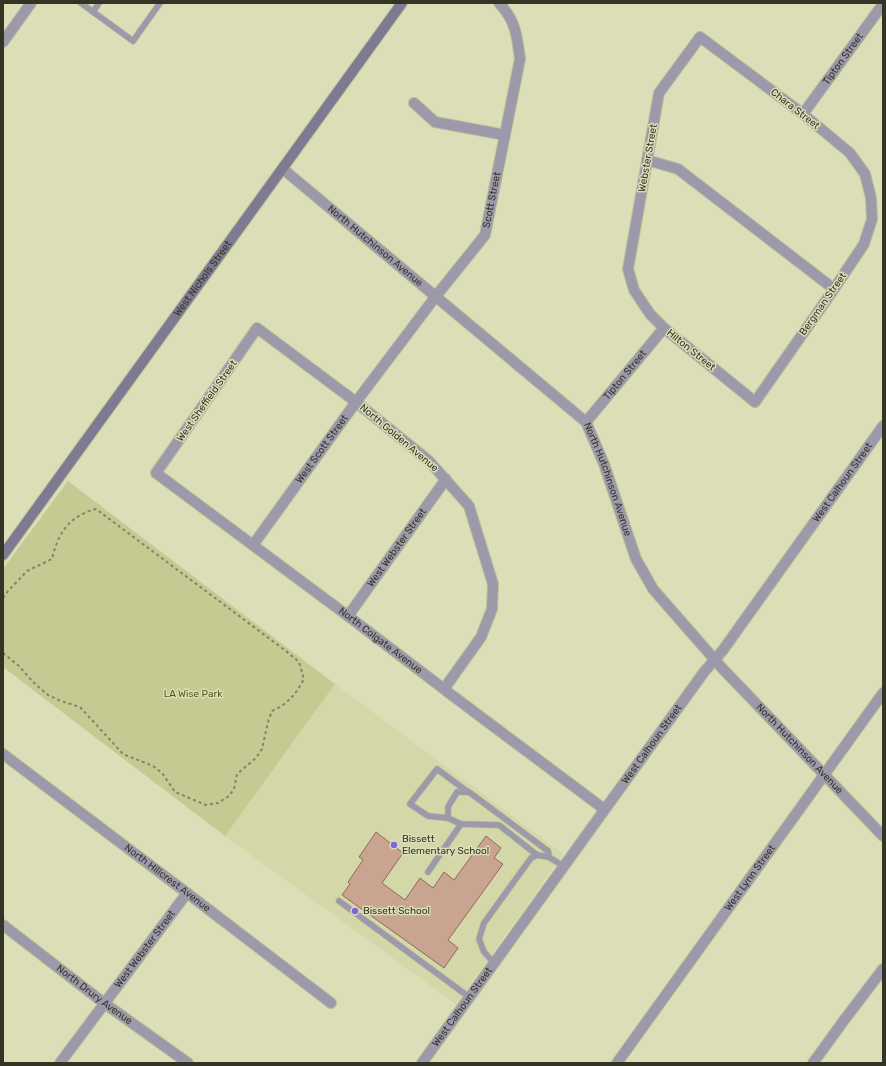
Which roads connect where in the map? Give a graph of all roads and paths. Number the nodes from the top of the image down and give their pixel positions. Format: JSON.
{"nodes":[{"id":1,"x":31,"y":3,"type":"edge"},
{"id":2,"x":81,"y":3,"type":"edge"},
{"id":3,"x":99,"y":3,"type":"edge"},
{"id":4,"x":160,"y":3,"type":"edge"},
{"id":5,"x":402,"y":3,"type":"edge"},
{"id":6,"x":499,"y":3,"type":"edge"},
{"id":7,"x":883,"y":4,"type":"edge"},
{"id":8,"x":93,"y":12,"type":"junction"},
{"id":9,"x":700,"y":37,"type":"joint"},
{"id":10,"x":3,"y":42,"type":"edge"},
{"id":11,"x":414,"y":103,"type":"dead end"},
{"id":12,"x":803,"y":114,"type":"junction"},
{"id":13,"x":505,"y":135,"type":"junction"},
{"id":14,"x":647,"y":160,"type":"junction"},
{"id":15,"x":283,"y":168,"type":"junction"},
{"id":16,"x":871,"y":198,"type":"joint"},
{"id":17,"x":834,"y":289,"type":"junction"},
{"id":18,"x":634,"y":290,"type":"joint"},
{"id":19,"x":436,"y":296,"type":"junction"},
{"id":20,"x":257,"y":328,"type":"joint"},
{"id":21,"x":664,"y":328,"type":"junction"},
{"id":22,"x":356,"y":402,"type":"junction"},
{"id":23,"x":755,"y":402,"type":"joint"},
{"id":24,"x":586,"y":422,"type":"junction"},
{"id":25,"x":883,"y":426,"type":"edge"},
{"id":26,"x":156,"y":473,"type":"joint"},
{"id":27,"x":446,"y":479,"type":"junction"},
{"id":28,"x":253,"y":545,"type":"junction"},
{"id":29,"x":3,"y":555,"type":"edge"},
{"id":30,"x":3,"y":598,"type":"edge"},
{"id":31,"x":348,"y":616,"type":"junction"},
{"id":32,"x":3,"y":653,"type":"edge"},
{"id":33,"x":714,"y":659,"type":"junction"},
{"id":34,"x":444,"y":689,"type":"junction"},
{"id":35,"x":883,"y":693,"type":"edge"},
{"id":36,"x":3,"y":754,"type":"edge"},
{"id":37,"x":824,"y":775,"type":"junction"},
{"id":38,"x":469,"y":792,"type":"junction"},
{"id":39,"x":604,"y":809,"type":"junction"},
{"id":40,"x":448,"y":818,"type":"junction"},
{"id":41,"x":461,"y":824,"type":"junction"},
{"id":42,"x":883,"y":836,"type":"edge"},
{"id":43,"x":537,"y":855,"type":"junction"},
{"id":44,"x":549,"y":857,"type":"junction"},
{"id":45,"x":563,"y":866,"type":"junction"},
{"id":46,"x":428,"y":872,"type":"dead end"},
{"id":47,"x":187,"y":893,"type":"junction"},
{"id":48,"x":339,"y":901,"type":"dead end"},
{"id":49,"x":3,"y":925,"type":"edge"},
{"id":50,"x":494,"y":963,"type":"junction"},
{"id":51,"x":883,"y":969,"type":"edge"},
{"id":52,"x":469,"y":997,"type":"junction"},
{"id":53,"x":104,"y":1003,"type":"junction"},
{"id":54,"x":331,"y":1003,"type":"dead end"},
{"id":55,"x":60,"y":1063,"type":"edge"},
{"id":56,"x":188,"y":1063,"type":"edge"},
{"id":57,"x":422,"y":1063,"type":"edge"},
{"id":58,"x":617,"y":1063,"type":"edge"},
{"id":59,"x":813,"y":1063,"type":"edge"}],
"edges":[{"from":1,"to":10,"type":"street"},
{"from":2,"to":8,"type":"lane"},
{"from":3,"to":8,"type":"lane"},
{"from":4,"to":8,"type":"lane"},
{"from":5,"to":15,"type":"street","name":"West Nichols Street"},
{"from":6,"to":13,"type":"street","name":"Scott Street"},
{"from":7,"to":12,"type":"street","name":"Tipton Street"},
{"from":9,"to":12,"type":"street","name":"Chara Street"},
{"from":9,"to":14,"type":"street","name":"Webster Street"},
{"from":11,"to":13,"type":"street"},
{"from":12,"to":16,"type":"street","name":"Chara Street"},
{"from":13,"to":19,"type":"street","name":"Scott Street"},
{"from":14,"to":17,"type":"street"},
{"from":14,"to":18,"type":"street","name":"Webster Street"},
{"from":15,"to":19,"type":"street","name":"North Hutchinson Avenue"},
{"from":15,"to":29,"type":"street","name":"West Nichols Street"},
{"from":16,"to":17,"type":"street","name":"Bergman Street"},
{"from":17,"to":23,"type":"street","name":"Bergman Street"},
{"from":18,"to":21,"type":"street","name":"Hilton Street"},
{"from":19,"to":22,"type":"street","name":"West Scott Street"},
{"from":19,"to":24,"type":"street","name":"North Hutchinson Avenue"},
{"from":20,"to":22,"type":"street","name":"North Golden Avenue"},
{"from":20,"to":26,"type":"street","name":"West Sheffield Street"},
{"from":21,"to":23,"type":"street","name":"Hilton Street"},
{"from":21,"to":24,"type":"street","name":"Tipton Street"},
{"from":22,"to":27,"type":"street","name":"North Golden Avenue"},
{"from":22,"to":28,"type":"street","name":"West Scott Street"},
{"from":24,"to":33,"type":"street","name":"North Hutchinson Avenue"},
{"from":25,"to":33,"type":"street","name":"West Calhoun Street"},
{"from":26,"to":28,"type":"street","name":"North Colgate Avenue"},
{"from":27,"to":31,"type":"street","name":"West Webster Street"},
{"from":27,"to":34,"type":"street","name":"North Golden Avenue"},
{"from":28,"to":31,"type":"street","name":"North Colgate Avenue"},
{"from":30,"to":32,"type":"path"},
{"from":31,"to":34,"type":"street","name":"North Colgate Avenue"},
{"from":33,"to":37,"type":"street","name":"North Hutchinson Avenue"},
{"from":33,"to":39,"type":"street","name":"West Calhoun Street"},
{"from":34,"to":39,"type":"street","name":"North Colgate Avenue"},
{"from":35,"to":37,"type":"street","name":"West Lynn Street"},
{"from":36,"to":47,"type":"street","name":"North Hillcrest Avenue"},
{"from":37,"to":42,"type":"street","name":"North Hutchinson Avenue"},
{"from":37,"to":58,"type":"street","name":"West Lynn Street"},
{"from":38,"to":40,"type":"lane"},
{"from":38,"to":40,"type":"lane"},
{"from":38,"to":44,"type":"lane"},
{"from":39,"to":45,"type":"street","name":"West Calhoun Street"},
{"from":40,"to":41,"type":"lane"},
{"from":41,"to":43,"type":"lane"},
{"from":41,"to":46,"type":"lane"},
{"from":43,"to":44,"type":"lane"},
{"from":43,"to":50,"type":"lane"},
{"from":44,"to":45,"type":"lane"},
{"from":45,"to":50,"type":"street","name":"West Calhoun Street"},
{"from":47,"to":53,"type":"street","name":"West Webster Street"},
{"from":47,"to":54,"type":"street","name":"North Hillcrest Avenue"},
{"from":48,"to":52,"type":"lane"},
{"from":49,"to":53,"type":"street","name":"North Drury Avenue"},
{"from":50,"to":52,"type":"street","name":"West Calhoun Street"},
{"from":51,"to":59,"type":"street"},
{"from":52,"to":57,"type":"street","name":"West Calhoun Street"},
{"from":53,"to":55,"type":"street","name":"West Webster Street"},
{"from":53,"to":56,"type":"street","name":"North Drury Avenue"}]}
